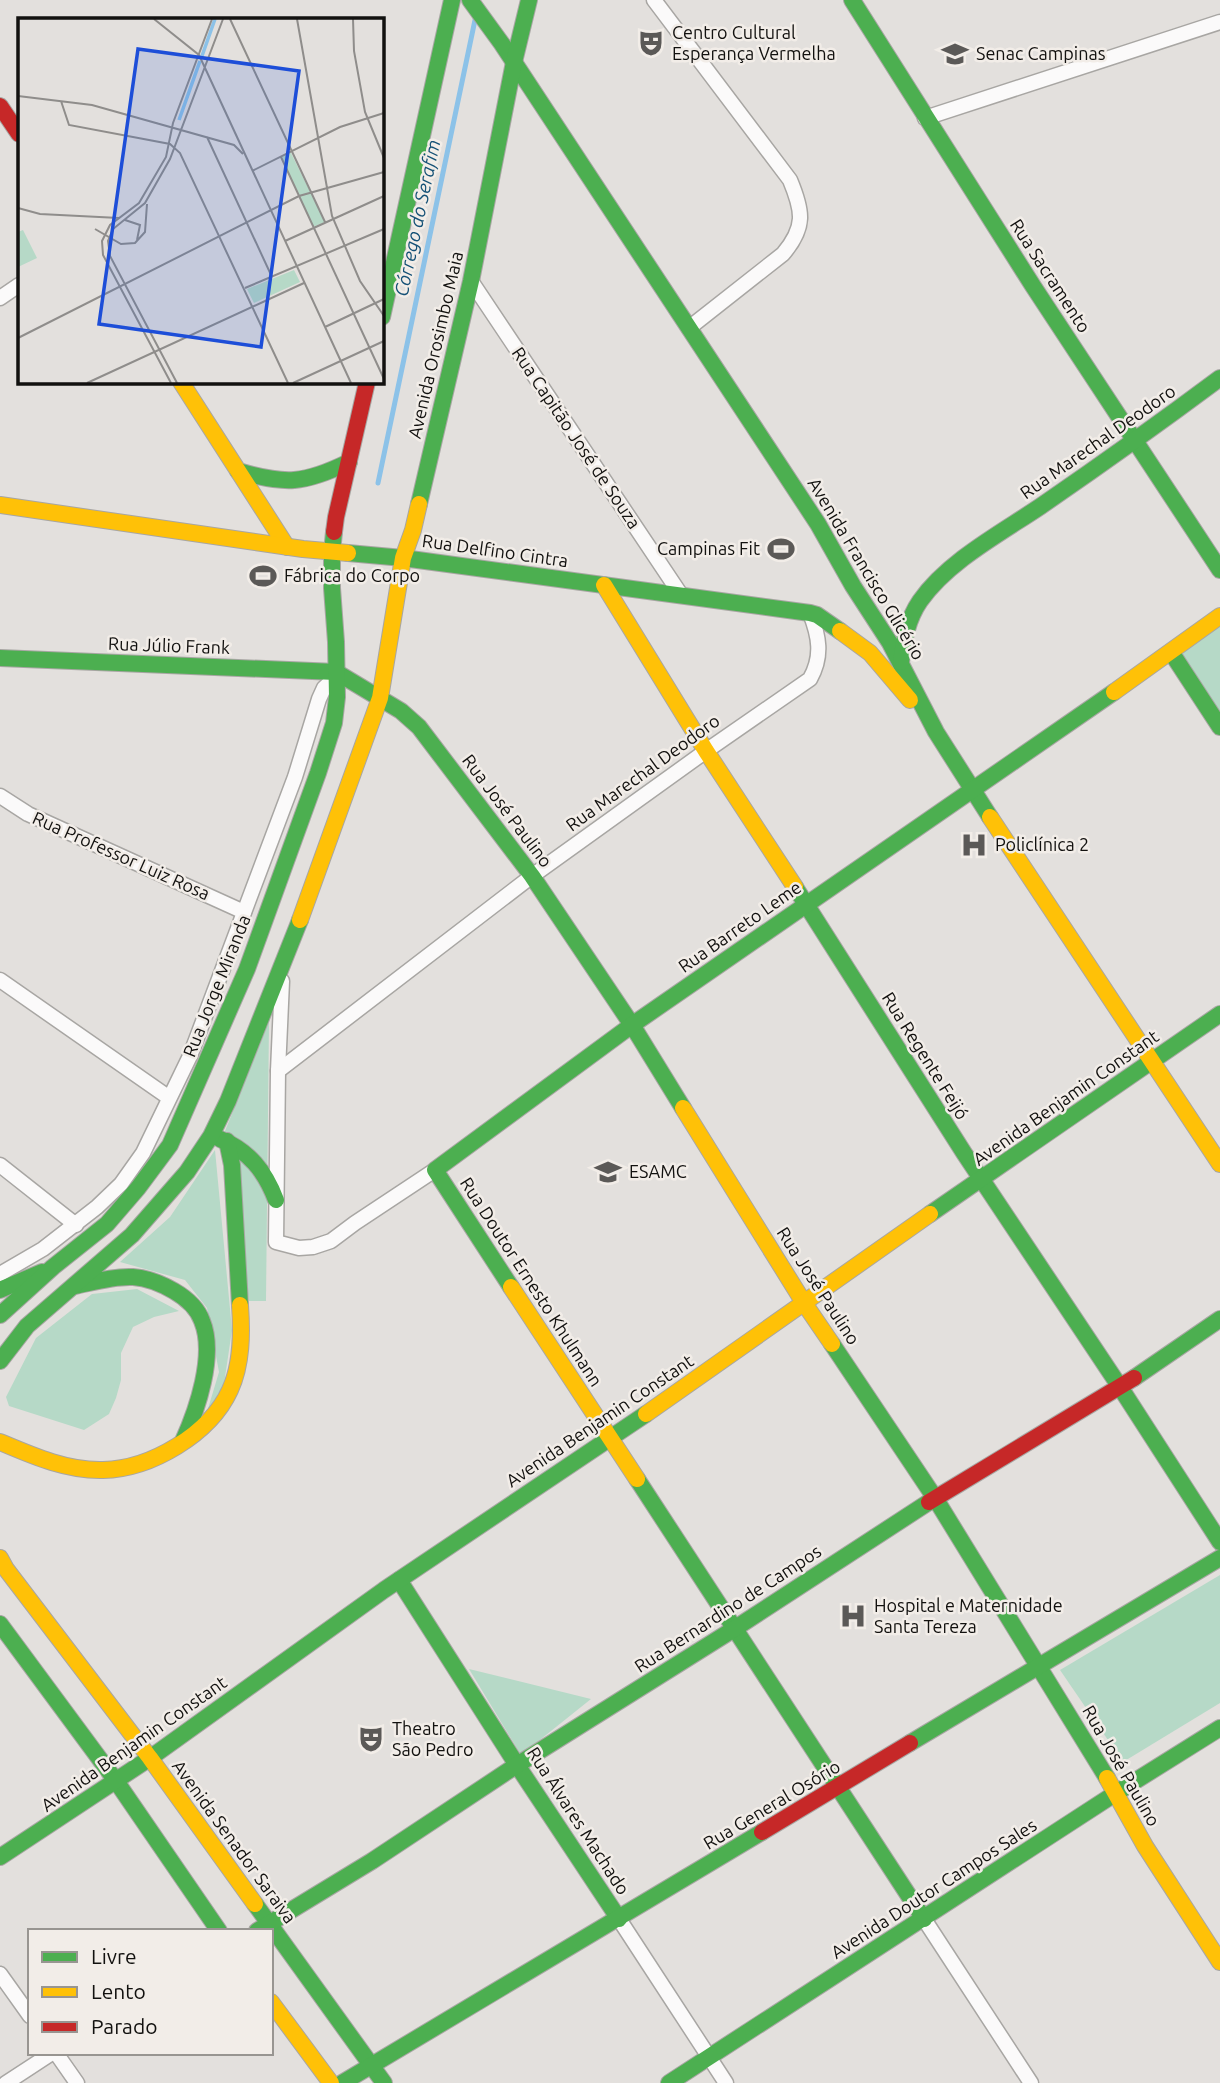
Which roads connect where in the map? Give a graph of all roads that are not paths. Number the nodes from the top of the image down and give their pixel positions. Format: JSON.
{"nodes":[{"id":1,"x":452,"y":0,"type":"edge"},
{"id":2,"x":529,"y":0,"type":"edge"},
{"id":3,"x":654,"y":0,"type":"edge"},
{"id":4,"x":852,"y":0,"type":"edge"},
{"id":5,"x":470,"y":1,"type":"edge"},
{"id":6,"x":1220,"y":22,"type":"edge"},
{"id":7,"x":514,"y":62,"type":"junction"},
{"id":8,"x":0,"y":106,"type":"edge"},
{"id":9,"x":925,"y":118,"type":"junction"},
{"id":10,"x":18,"y":133,"type":"edge"},
{"id":11,"x":471,"y":281,"type":"junction"},
{"id":12,"x":18,"y":286,"type":"edge"},
{"id":13,"x":0,"y":298,"type":"edge"},
{"id":14,"x":383,"y":312,"type":"edge"},
{"id":15,"x":689,"y":328,"type":"junction"},
{"id":16,"x":1220,"y":378,"type":"edge"},
{"id":17,"x":182,"y":383,"type":"edge"},
{"id":18,"x":367,"y":383,"type":"edge"},
{"id":19,"x":1134,"y":442,"type":"junction"},
{"id":20,"x":349,"y":462,"type":"junction"},
{"id":21,"x":238,"y":471,"type":"junction"},
{"id":22,"x":0,"y":505,"type":"edge"},
{"id":23,"x":287,"y":547,"type":"junction"},
{"id":24,"x":332,"y":552,"type":"junction"},
{"id":25,"x":403,"y":558,"type":"junction"},
{"id":26,"x":1220,"y":570,"type":"edge"},
{"id":27,"x":604,"y":586,"type":"junction"},
{"id":28,"x":681,"y":596,"type":"junction"},
{"id":29,"x":810,"y":613,"type":"junction"},
{"id":30,"x":1220,"y":616,"type":"edge"},
{"id":31,"x":1171,"y":652,"type":"junction"},
{"id":32,"x":0,"y":658,"type":"edge"},
{"id":33,"x":901,"y":663,"type":"junction"},
{"id":34,"x":336,"y":674,"type":"junction"},
{"id":35,"x":380,"y":698,"type":"junction"},
{"id":36,"x":1220,"y":727,"type":"edge"},
{"id":37,"x":936,"y":732,"type":"junction"},
{"id":38,"x":706,"y":751,"type":"junction"},
{"id":39,"x":972,"y":789,"type":"junction"},
{"id":40,"x":0,"y":796,"type":"edge"},
{"id":41,"x":532,"y":876,"type":"junction"},
{"id":42,"x":807,"y":905,"type":"junction"},
{"id":43,"x":244,"y":912,"type":"junction"},
{"id":44,"x":283,"y":966,"type":"junction"},
{"id":45,"x":0,"y":980,"type":"edge"},
{"id":46,"x":1220,"y":1014,"type":"edge"},
{"id":47,"x":632,"y":1025,"type":"junction"},
{"id":48,"x":1153,"y":1060,"type":"junction"},
{"id":49,"x":278,"y":1071,"type":"junction"},
{"id":50,"x":168,"y":1097,"type":"junction"},
{"id":51,"x":219,"y":1139,"type":"junction"},
{"id":52,"x":170,"y":1145,"type":"junction"},
{"id":53,"x":1220,"y":1164,"type":"edge"},
{"id":54,"x":0,"y":1165,"type":"edge"},
{"id":55,"x":435,"y":1170,"type":"junction"},
{"id":56,"x":981,"y":1179,"type":"junction"},
{"id":57,"x":276,"y":1200,"type":"junction"},
{"id":58,"x":76,"y":1225,"type":"junction"},
{"id":59,"x":53,"y":1267,"type":"junction"},
{"id":60,"x":0,"y":1274,"type":"edge"},
{"id":61,"x":74,"y":1286,"type":"junction"},
{"id":62,"x":0,"y":1290,"type":"edge"},
{"id":63,"x":804,"y":1303,"type":"junction"},
{"id":64,"x":0,"y":1315,"type":"edge"},
{"id":65,"x":1220,"y":1319,"type":"edge"},
{"id":66,"x":0,"y":1361,"type":"edge"},
{"id":67,"x":1120,"y":1387,"type":"junction"},
{"id":68,"x":610,"y":1438,"type":"junction"},
{"id":69,"x":0,"y":1441,"type":"edge"},
{"id":70,"x":182,"y":1444,"type":"junction"},
{"id":71,"x":935,"y":1498,"type":"junction"},
{"id":72,"x":1220,"y":1542,"type":"edge"},
{"id":73,"x":0,"y":1558,"type":"edge"},
{"id":74,"x":1220,"y":1558,"type":"edge"},
{"id":75,"x":399,"y":1580,"type":"junction"},
{"id":76,"x":0,"y":1624,"type":"edge"},
{"id":77,"x":734,"y":1629,"type":"junction"},
{"id":78,"x":1040,"y":1667,"type":"junction"},
{"id":79,"x":1220,"y":1728,"type":"edge"},
{"id":80,"x":150,"y":1758,"type":"junction"},
{"id":81,"x":517,"y":1765,"type":"junction"},
{"id":82,"x":116,"y":1781,"type":"junction"},
{"id":83,"x":838,"y":1787,"type":"junction"},
{"id":84,"x":1116,"y":1793,"type":"junction"},
{"id":85,"x":0,"y":1857,"type":"edge"},
{"id":86,"x":619,"y":1919,"type":"junction"},
{"id":87,"x":924,"y":1919,"type":"junction"},
{"id":88,"x":263,"y":1927,"type":"edge"},
{"id":89,"x":218,"y":1929,"type":"edge"},
{"id":90,"x":273,"y":1940,"type":"edge"},
{"id":91,"x":1220,"y":1962,"type":"edge"},
{"id":92,"x":0,"y":1974,"type":"edge"},
{"id":93,"x":273,"y":2005,"type":"edge"},
{"id":94,"x":28,"y":2013,"type":"edge"},
{"id":95,"x":51,"y":2055,"type":"edge"},
{"id":96,"x":56,"y":2055,"type":"edge"},
{"id":97,"x":709,"y":2057,"type":"junction"},
{"id":98,"x":372,"y":2066,"type":"junction"},
{"id":99,"x":6,"y":2083,"type":"edge"},
{"id":100,"x":77,"y":2083,"type":"edge"},
{"id":101,"x":331,"y":2083,"type":"edge"},
{"id":102,"x":342,"y":2083,"type":"edge"},
{"id":103,"x":384,"y":2083,"type":"edge"},
{"id":104,"x":669,"y":2083,"type":"edge"},
{"id":105,"x":726,"y":2083,"type":"edge"},
{"id":106,"x":1031,"y":2083,"type":"edge"}],
"edges":[{"from":1,"to":14,"type":"main road"},
{"from":2,"to":7,"type":"main road","name":"Avenida Orosimbo Maia"},
{"from":3,"to":15,"type":"street"},
{"from":4,"to":9,"type":"main road","name":"Rua Sacramento"},
{"from":5,"to":7,"type":"main road","name":"Avenida Francisco Glicério"},
{"from":6,"to":9,"type":"street"},
{"from":7,"to":11,"type":"main road","name":"Avenida Orosimbo Maia"},
{"from":7,"to":15,"type":"main road","name":"Avenida Francisco Glicério"},
{"from":8,"to":10,"type":"main road"},
{"from":9,"to":19,"type":"main road","name":"Rua Sacramento"},
{"from":11,"to":25,"type":"main road","name":"Avenida Orosimbo Maia"},
{"from":11,"to":28,"type":"street","name":"Rua Capitão José de Souza"},
{"from":12,"to":13,"type":"street"},
{"from":15,"to":33,"type":"main road","name":"Avenida Francisco Glicério"},
{"from":16,"to":19,"type":"main road","name":"Rua Marechal Deodoro"},
{"from":17,"to":21,"type":"main road"},
{"from":18,"to":20,"type":"main road"},
{"from":19,"to":26,"type":"main road","name":"Rua Sacramento"},
{"from":19,"to":33,"type":"main road","name":"Rua Marechal Deodoro"},
{"from":20,"to":21,"type":"main road"},
{"from":20,"to":24,"type":"main road"},
{"from":21,"to":23,"type":"main road"},
{"from":22,"to":23,"type":"main road","name":"Rua Delfino Cintra"},
{"from":23,"to":24,"type":"main road","name":"Rua Delfino Cintra"},
{"from":24,"to":25,"type":"main road","name":"Rua Delfino Cintra"},
{"from":24,"to":34,"type":"main road"},
{"from":25,"to":27,"type":"main road","name":"Rua Delfino Cintra"},
{"from":25,"to":35,"type":"main road","name":"Avenida Orosimbo Maia"},
{"from":27,"to":28,"type":"main road","name":"Rua Delfino Cintra"},
{"from":27,"to":38,"type":"main road","name":"Rua Regente Feijó"},
{"from":28,"to":29,"type":"main road","name":"Rua Delfino Cintra"},
{"from":29,"to":37,"type":"main road","name":"Rua Delfino Cintra"},
{"from":29,"to":38,"type":"street","name":"Rua Marechal Deodoro"},
{"from":30,"to":31,"type":"main road","name":"Rua Barreto Leme"},
{"from":31,"to":36,"type":"main road"},
{"from":31,"to":39,"type":"main road","name":"Rua Barreto Leme"},
{"from":32,"to":34,"type":"main road","name":"Rua Júlio Frank"},
{"from":33,"to":37,"type":"main road","name":"Avenida Francisco Glicério"},
{"from":34,"to":35,"type":"main road","name":"Rua José Paulino"},
{"from":34,"to":43,"type":"street","name":"Rua Jorge Miranda"},
{"from":34,"to":52,"type":"main road","name":"Rua Jorge Miranda"},
{"from":35,"to":41,"type":"main road","name":"Rua José Paulino"},
{"from":35,"to":44,"type":"main road"},
{"from":37,"to":39,"type":"main road","name":"Avenida Francisco Glicério"},
{"from":38,"to":41,"type":"street","name":"Rua Marechal Deodoro"},
{"from":38,"to":42,"type":"main road","name":"Rua Regente Feijó"},
{"from":39,"to":42,"type":"main road","name":"Rua Barreto Leme"},
{"from":39,"to":48,"type":"main road","name":"Avenida Francisco Glicério"},
{"from":40,"to":43,"type":"street","name":"Rua Professor Luiz Rosa"},
{"from":41,"to":47,"type":"main road","name":"Rua José Paulino"},
{"from":41,"to":49,"type":"street","name":"Rua Marechal Deodoro"},
{"from":42,"to":47,"type":"main road","name":"Rua Barreto Leme"},
{"from":42,"to":56,"type":"main road","name":"Rua Regente Feijó"},
{"from":43,"to":50,"type":"street","name":"Rua Jorge Miranda"},
{"from":44,"to":49,"type":"street"},
{"from":44,"to":51,"type":"main road"},
{"from":45,"to":50,"type":"street"},
{"from":46,"to":48,"type":"main road","name":"Avenida Benjamin Constant"},
{"from":47,"to":55,"type":"main road","name":"Rua Barreto Leme"},
{"from":47,"to":63,"type":"main road","name":"Rua José Paulino"},
{"from":48,"to":53,"type":"main road","name":"Avenida Francisco Glicério"},
{"from":48,"to":56,"type":"main road","name":"Avenida Benjamin Constant"},
{"from":49,"to":57,"type":"street"},
{"from":50,"to":58,"type":"street","name":"Rua Jorge Miranda"},
{"from":51,"to":52,"type":"main road"},
{"from":51,"to":57,"type":"main road"},
{"from":51,"to":61,"type":"main road"},
{"from":51,"to":70,"type":"main road"},
{"from":52,"to":59,"type":"main road","name":"Rua Jorge Miranda"},
{"from":54,"to":58,"type":"street"},
{"from":55,"to":57,"type":"street","name":"Rua Barreto Leme"},
{"from":55,"to":68,"type":"main road","name":"Rua Doutor Ernesto Khulmann"},
{"from":56,"to":63,"type":"main road","name":"Avenida Benjamin Constant"},
{"from":56,"to":67,"type":"main road","name":"Rua Regente Feijó"},
{"from":58,"to":60,"type":"street","name":"Rua Jorge Miranda"},
{"from":59,"to":62,"type":"main road"},
{"from":59,"to":64,"type":"main road"},
{"from":61,"to":66,"type":"main road"},
{"from":61,"to":70,"type":"main road"},
{"from":63,"to":68,"type":"main road","name":"Avenida Benjamin Constant"},
{"from":63,"to":71,"type":"main road","name":"Rua José Paulino"},
{"from":65,"to":67,"type":"main road","name":"Rua Bernardino de Campos"},
{"from":67,"to":71,"type":"main road","name":"Rua Bernardino de Campos"},
{"from":67,"to":72,"type":"main road","name":"Rua Regente Feijó"},
{"from":68,"to":75,"type":"main road","name":"Avenida Benjamin Constant"},
{"from":68,"to":77,"type":"main road","name":"Rua Doutor Ernesto Khulmann"},
{"from":69,"to":70,"type":"main road"},
{"from":71,"to":77,"type":"main road","name":"Rua Bernardino de Campos"},
{"from":71,"to":78,"type":"main road","name":"Rua José Paulino"},
{"from":73,"to":80,"type":"main road","name":"Avenida Senador Saraiva"},
{"from":74,"to":78,"type":"main road","name":"Rua General Osório"},
{"from":75,"to":80,"type":"main road","name":"Avenida Benjamin Constant"},
{"from":75,"to":81,"type":"main road","name":"Rua Álvares Machado"},
{"from":76,"to":82,"type":"main road"},
{"from":77,"to":81,"type":"main road","name":"Rua Bernardino de Campos"},
{"from":77,"to":83,"type":"main road","name":"Rua Doutor Ernesto Khulmann"},
{"from":78,"to":83,"type":"main road","name":"Rua General Osório"},
{"from":78,"to":84,"type":"main road","name":"Rua José Paulino"},
{"from":79,"to":84,"type":"main road","name":"Avenida Doutor Campos Sales"},
{"from":80,"to":82,"type":"main road","name":"Avenida Benjamin Constant"},
{"from":80,"to":88,"type":"main road","name":"Avenida Senador Saraiva"},
{"from":81,"to":86,"type":"main road","name":"Rua Álvares Machado"},
{"from":81,"to":88,"type":"main road","name":"Rua Bernardino de Campos"},
{"from":82,"to":85,"type":"main road","name":"Avenida Benjamin Constant"},
{"from":82,"to":89,"type":"main road"},
{"from":83,"to":86,"type":"main road","name":"Rua General Osório"},
{"from":83,"to":87,"type":"main road","name":"Rua Doutor Ernesto Khulmann"},
{"from":84,"to":87,"type":"main road","name":"Avenida Doutor Campos Sales"},
{"from":84,"to":91,"type":"main road","name":"Rua José Paulino"},
{"from":86,"to":97,"type":"street","name":"Rua Álvares Machado"},
{"from":86,"to":98,"type":"main road","name":"Rua General Osório"},
{"from":87,"to":97,"type":"main road","name":"Avenida Doutor Campos Sales"},
{"from":87,"to":106,"type":"street","name":"Rua Doutor Ernesto Khulmann"},
{"from":90,"to":98,"type":"main road","name":"Avenida Senador Saraiva"},
{"from":92,"to":94,"type":"street"},
{"from":93,"to":101,"type":"main road"},
{"from":95,"to":99,"type":"street"},
{"from":96,"to":100,"type":"street"},
{"from":97,"to":104,"type":"main road","name":"Avenida Doutor Campos Sales"},
{"from":97,"to":105,"type":"street","name":"Rua Álvares Machado"},
{"from":98,"to":102,"type":"main road","name":"Rua General Osório"},
{"from":98,"to":103,"type":"main road","name":"Avenida Senador Saraiva"}]}
